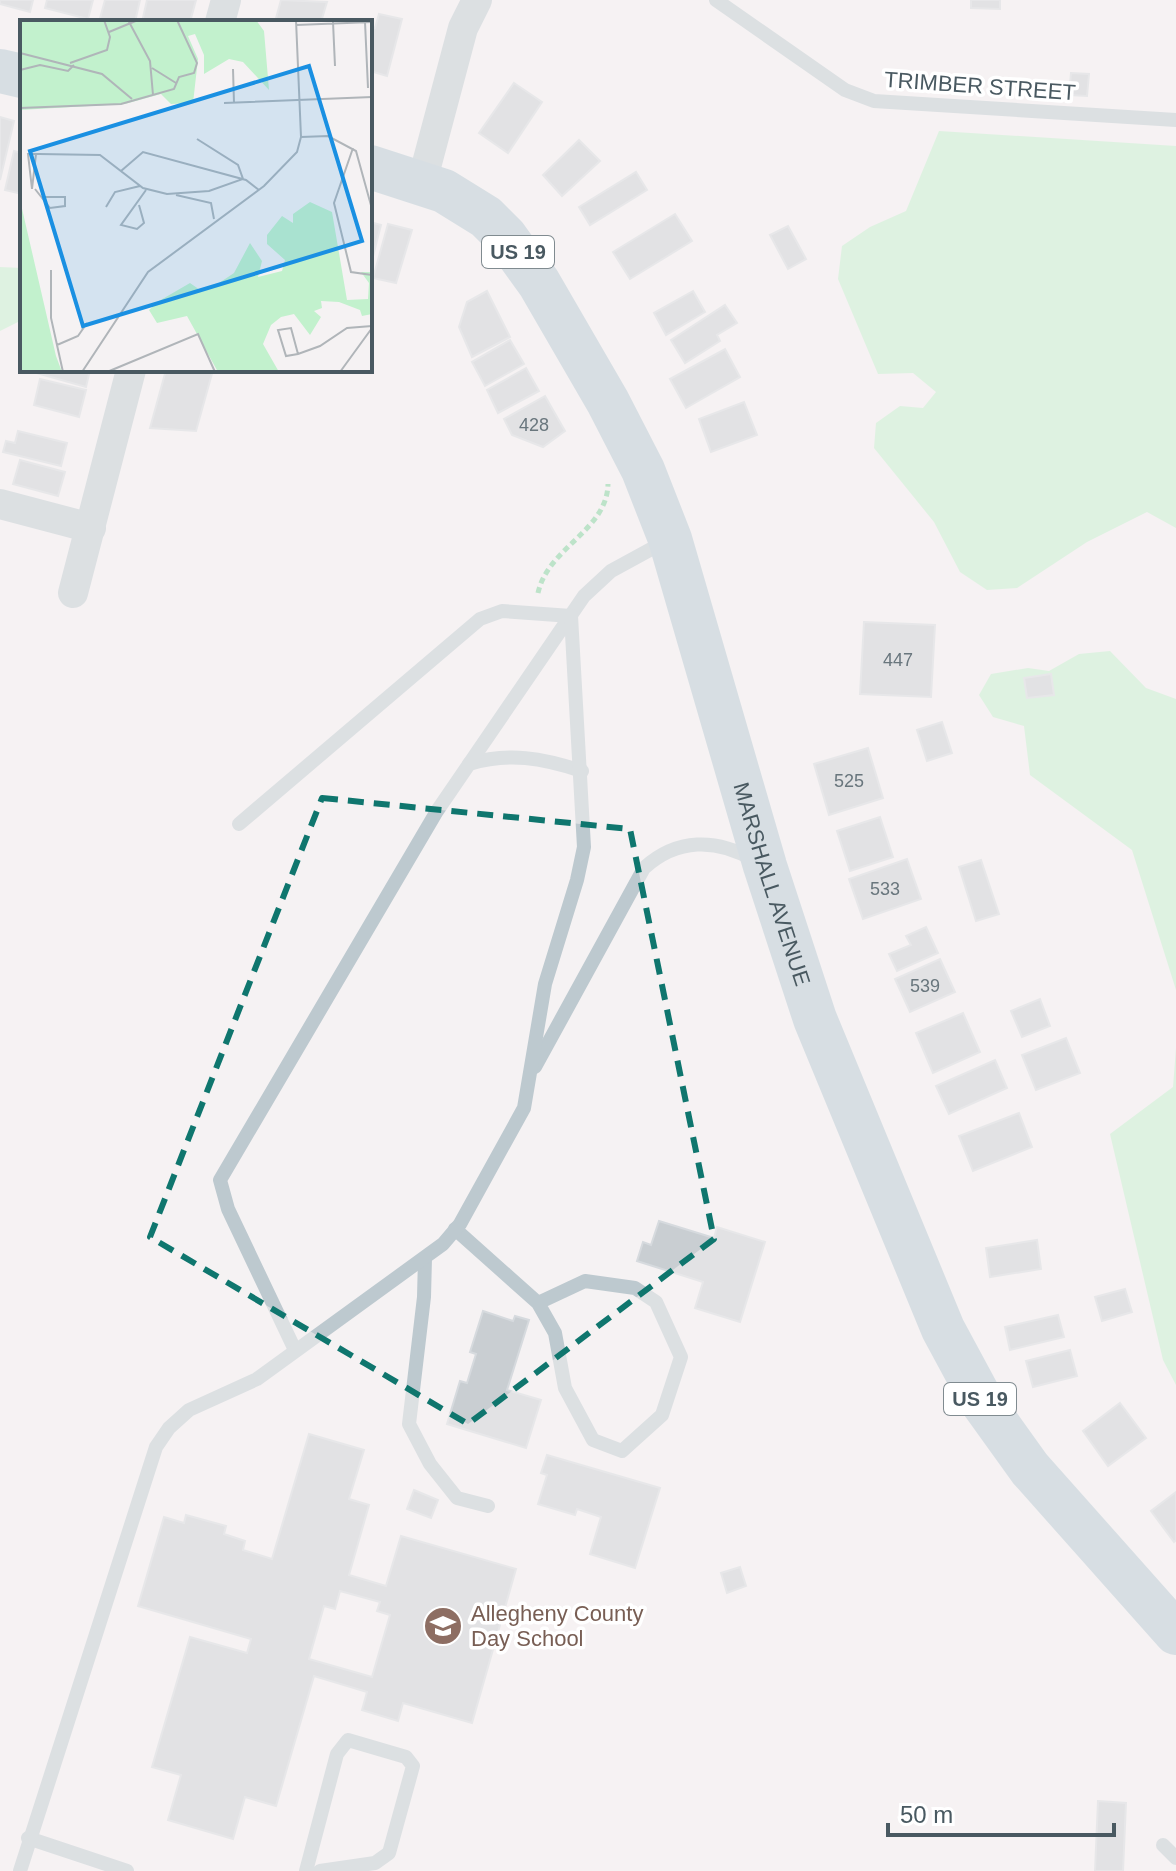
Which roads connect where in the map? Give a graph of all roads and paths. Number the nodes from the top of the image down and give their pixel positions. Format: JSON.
{"nodes":[{"id":1,"x":226,"y":0,"type":"edge"},
{"id":2,"x":477,"y":0,"type":"edge"},
{"id":3,"x":716,"y":0,"type":"edge"},
{"id":4,"x":221,"y":20,"type":"edge"},
{"id":5,"x":0,"y":71,"type":"edge"},
{"id":6,"x":20,"y":76,"type":"edge"},
{"id":7,"x":1176,"y":120,"type":"edge"},
{"id":8,"x":372,"y":168,"type":"edge"},
{"id":9,"x":422,"y":182,"type":"junction"},
{"id":10,"x":130,"y":372,"type":"edge"},
{"id":11,"x":608,"y":474,"type":"dead end"},
{"id":12,"x":0,"y":504,"type":"edge"},
{"id":13,"x":91,"y":528,"type":"junction"},
{"id":14,"x":670,"y":539,"type":"junction"},
{"id":15,"x":73,"y":593,"type":"dead end"},
{"id":16,"x":534,"y":614,"type":"junction"},
{"id":17,"x":571,"y":616,"type":"junction"},
{"id":18,"x":469,"y":764,"type":"junction"},
{"id":19,"x":582,"y":771,"type":"junction"},
{"id":20,"x":239,"y":824,"type":"dead end"},
{"id":21,"x":765,"y":866,"type":"junction"},
{"id":22,"x":531,"y":1075,"type":"junction"},
{"id":23,"x":455,"y":1229,"type":"junction"},
{"id":24,"x":425,"y":1258,"type":"junction"},
{"id":25,"x":538,"y":1303,"type":"junction"},
{"id":26,"x":295,"y":1350,"type":"junction"},
{"id":27,"x":488,"y":1506,"type":"dead end"},
{"id":28,"x":1176,"y":1633,"type":"edge"},
{"id":29,"x":28,"y":1838,"type":"junction"},
{"id":30,"x":1163,"y":1845,"type":"dead end"},
{"id":31,"x":1176,"y":1858,"type":"edge"},
{"id":32,"x":20,"y":1871,"type":"edge"},
{"id":33,"x":127,"y":1871,"type":"edge"},
{"id":34,"x":306,"y":1871,"type":"edge"},
{"id":35,"x":320,"y":1871,"type":"edge"}],
"edges":[{"from":1,"to":4,"type":"street"},
{"from":2,"to":9,"type":"street"},
{"from":3,"to":7,"type":"lane","name":"TRIMBER STREET"},
{"from":5,"to":6,"type":"main road"},
{"from":8,"to":9,"type":"main road","name":"MARSHALL AVENUE","number":"US 19"},
{"from":9,"to":14,"type":"main road","name":"MARSHALL AVENUE","number":"US 19"},
{"from":10,"to":13,"type":"street"},
{"from":11,"to":16,"type":"path"},
{"from":12,"to":13,"type":"street"},
{"from":13,"to":15,"type":"street"},
{"from":14,"to":17,"type":"lane"},
{"from":14,"to":21,"type":"main road","name":"MARSHALL AVENUE","number":"US 19"},
{"from":16,"to":17,"type":"lane"},
{"from":16,"to":20,"type":"lane"},
{"from":17,"to":18,"type":"lane"},
{"from":17,"to":19,"type":"lane"},
{"from":18,"to":19,"type":"lane"},
{"from":18,"to":26,"type":"lane"},
{"from":19,"to":22,"type":"lane"},
{"from":21,"to":22,"type":"lane"},
{"from":21,"to":28,"type":"main road","name":"MARSHALL AVENUE","number":"US 19"},
{"from":22,"to":23,"type":"lane"},
{"from":23,"to":24,"type":"lane"},
{"from":23,"to":25,"type":"lane"},
{"from":24,"to":26,"type":"lane"},
{"from":24,"to":27,"type":"lane"},
{"from":25,"to":25,"type":"lane"},
{"from":26,"to":29,"type":"lane"},
{"from":29,"to":32,"type":"lane"},
{"from":29,"to":33,"type":"lane"},
{"from":30,"to":31,"type":"lane"},
{"from":34,"to":35,"type":"lane"}]}
